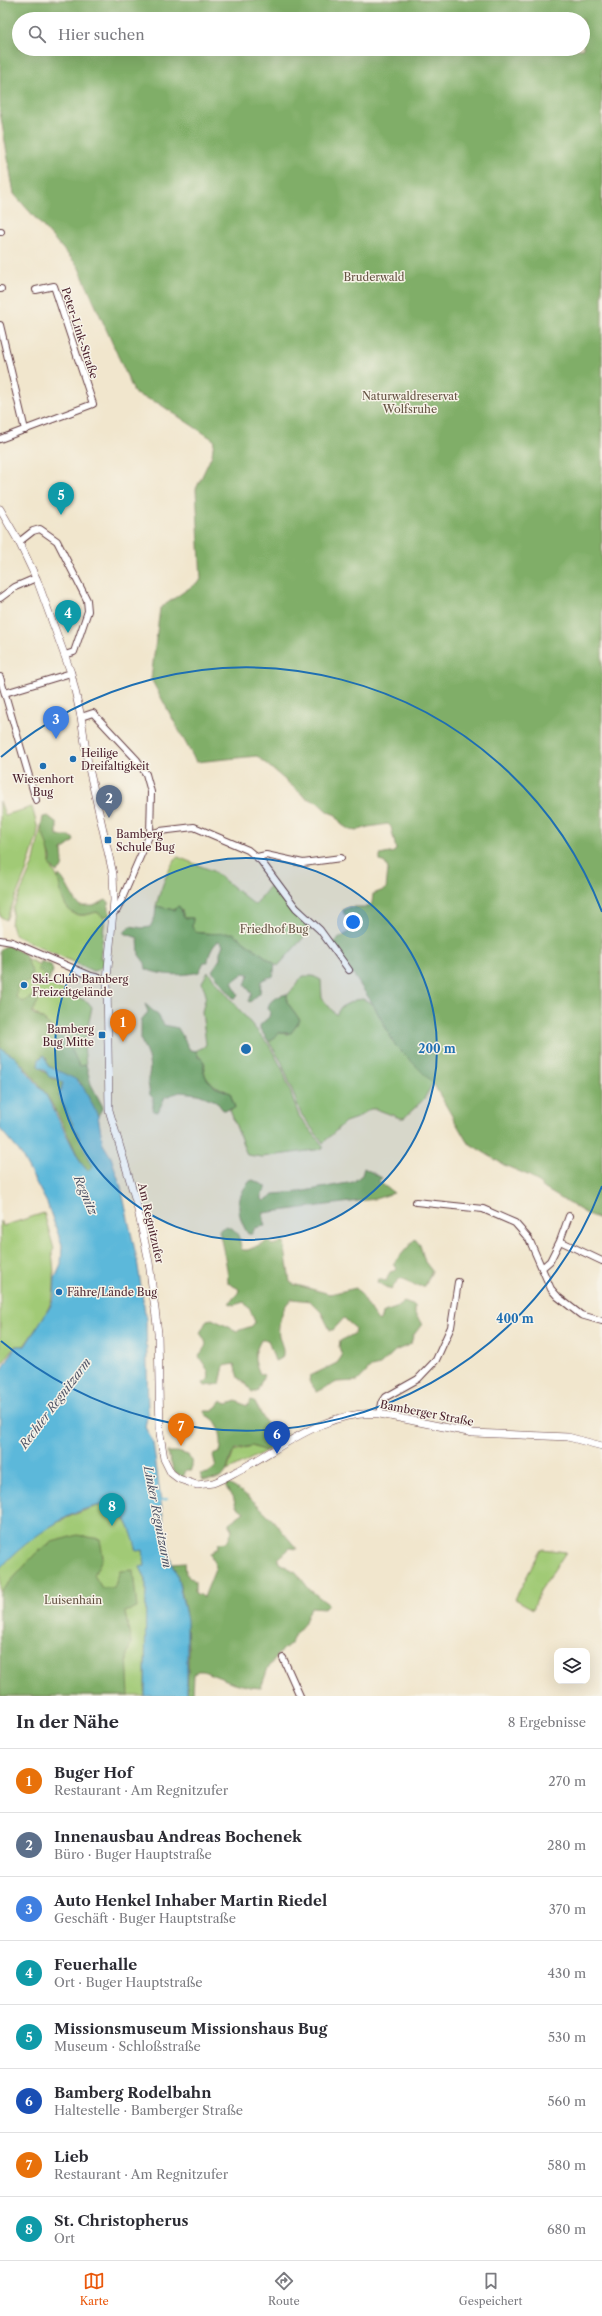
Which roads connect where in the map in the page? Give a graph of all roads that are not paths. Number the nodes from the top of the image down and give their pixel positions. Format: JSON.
{"nodes":[{"id":1,"x":36,"y":290,"type":"dead end"},
{"id":2,"x":0,"y":325,"type":"edge"},
{"id":3,"x":25,"y":430,"type":"junction"},
{"id":4,"x":0,"y":439,"type":"edge"},
{"id":5,"x":0,"y":509,"type":"edge"},
{"id":6,"x":19,"y":542,"type":"junction"},
{"id":7,"x":36,"y":578,"type":"junction"},
{"id":8,"x":0,"y":598,"type":"edge"},
{"id":9,"x":65,"y":655,"type":"junction"},
{"id":10,"x":71,"y":673,"type":"junction"},
{"id":11,"x":0,"y":677,"type":"edge"},
{"id":12,"x":5,"y":693,"type":"junction"},
{"id":13,"x":80,"y":717,"type":"junction"},
{"id":14,"x":36,"y":800,"type":"dead end"},
{"id":15,"x":150,"y":834,"type":"junction"},
{"id":16,"x":257,"y":856,"type":"junction"},
{"id":17,"x":342,"y":858,"type":"dead end"},
{"id":18,"x":112,"y":914,"type":"junction"},
{"id":19,"x":0,"y":940,"type":"edge"},
{"id":20,"x":349,"y":970,"type":"dead end"},
{"id":21,"x":108,"y":980,"type":"junction"},
{"id":22,"x":416,"y":1202,"type":"dead end"},
{"id":23,"x":569,"y":1216,"type":"dead end"},
{"id":24,"x":560,"y":1241,"type":"junction"},
{"id":25,"x":602,"y":1261,"type":"edge"},
{"id":26,"x":542,"y":1268,"type":"junction"},
{"id":27,"x":458,"y":1282,"type":"dead end"},
{"id":28,"x":602,"y":1321,"type":"edge"},
{"id":29,"x":380,"y":1414,"type":"junction"},
{"id":30,"x":602,"y":1446,"type":"edge"},
{"id":31,"x":171,"y":1473,"type":"joint"},
{"id":32,"x":283,"y":1658,"type":"dead end"},
{"id":33,"x":300,"y":1696,"type":"edge"}],
"edges":[{"from":1,"to":3,"type":"street","name":"Peter-Link-Straße"},
{"from":2,"to":3,"type":"street"},
{"from":3,"to":4,"type":"street"},
{"from":5,"to":6,"type":"street","name":"Am Regnitzufer"},
{"from":6,"to":7,"type":"street","name":"Am Regnitzufer"},
{"from":6,"to":9,"type":"street"},
{"from":7,"to":8,"type":"street"},
{"from":7,"to":9,"type":"street","name":"Am Regnitzufer"},
{"from":9,"to":10,"type":"street","name":"Am Regnitzufer"},
{"from":10,"to":12,"type":"street"},
{"from":10,"to":13,"type":"street","name":"Am Regnitzufer"},
{"from":11,"to":12,"type":"street"},
{"from":12,"to":14,"type":"street"},
{"from":13,"to":15,"type":"street"},
{"from":13,"to":18,"type":"street","name":"Am Regnitzufer"},
{"from":15,"to":16,"type":"street"},
{"from":15,"to":18,"type":"street"},
{"from":16,"to":17,"type":"street"},
{"from":16,"to":20,"type":"street"},
{"from":18,"to":21,"type":"street","name":"Am Regnitzufer"},
{"from":19,"to":21,"type":"street"},
{"from":21,"to":31,"type":"street","name":"Am Regnitzufer"},
{"from":22,"to":26,"type":"street"},
{"from":23,"to":24,"type":"street"},
{"from":24,"to":25,"type":"street"},
{"from":24,"to":26,"type":"street"},
{"from":26,"to":28,"type":"street"},
{"from":27,"to":29,"type":"street"},
{"from":29,"to":30,"type":"street","name":"Bamberger Straße"},
{"from":29,"to":31,"type":"street","name":"Bamberger Straße"},
{"from":32,"to":33,"type":"street"}]}
